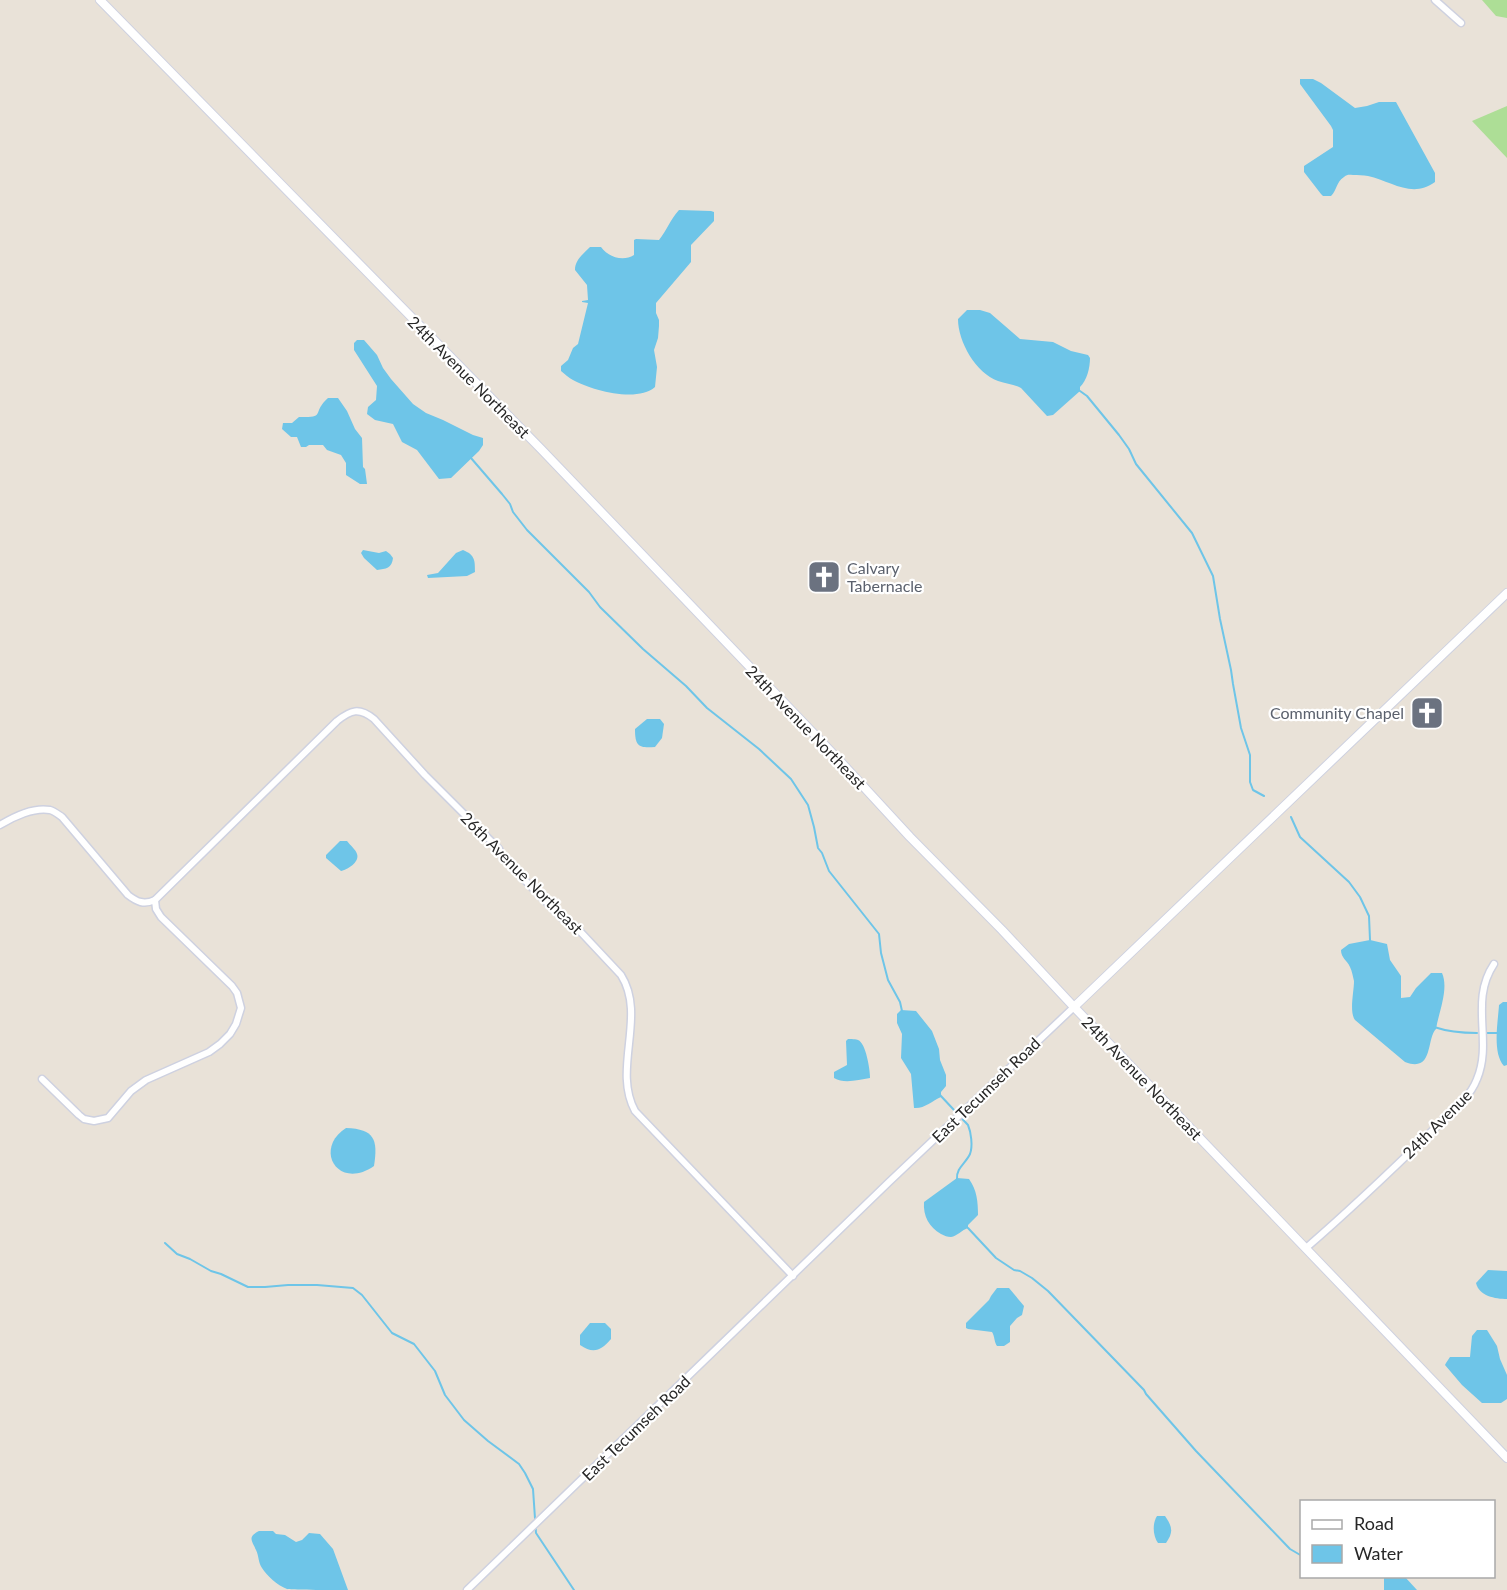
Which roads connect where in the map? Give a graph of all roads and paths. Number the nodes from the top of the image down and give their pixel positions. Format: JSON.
{"nodes":[{"id":1,"x":100,"y":0,"type":"edge"},
{"id":2,"x":1435,"y":0,"type":"edge"},
{"id":3,"x":1461,"y":23,"type":"dead end"},
{"id":4,"x":1507,"y":593,"type":"edge"},
{"id":5,"x":0,"y":825,"type":"edge"},
{"id":6,"x":155,"y":900,"type":"junction"},
{"id":7,"x":1494,"y":964,"type":"dead end"},
{"id":8,"x":1074,"y":1006,"type":"junction"},
{"id":9,"x":42,"y":1078,"type":"dead end"},
{"id":10,"x":1306,"y":1248,"type":"junction"},
{"id":11,"x":793,"y":1276,"type":"junction"},
{"id":12,"x":1507,"y":1458,"type":"edge"},
{"id":13,"x":467,"y":1590,"type":"edge"}],
"edges":[{"from":1,"to":8,"type":"street","name":"24th Avenue Northeast"},
{"from":2,"to":3,"type":"street"},
{"from":4,"to":8,"type":"street","name":"East Tecumseh Road"},
{"from":5,"to":6,"type":"street"},
{"from":6,"to":9,"type":"street"},
{"from":6,"to":11,"type":"street","name":"26th Avenue Northeast"},
{"from":7,"to":10,"type":"street","name":"24th Avenue"},
{"from":8,"to":10,"type":"street","name":"24th Avenue Northeast"},
{"from":8,"to":11,"type":"street","name":"East Tecumseh Road"},
{"from":10,"to":12,"type":"street","name":"24th Avenue Northeast"},
{"from":11,"to":13,"type":"street","name":"East Tecumseh Road"}]}
